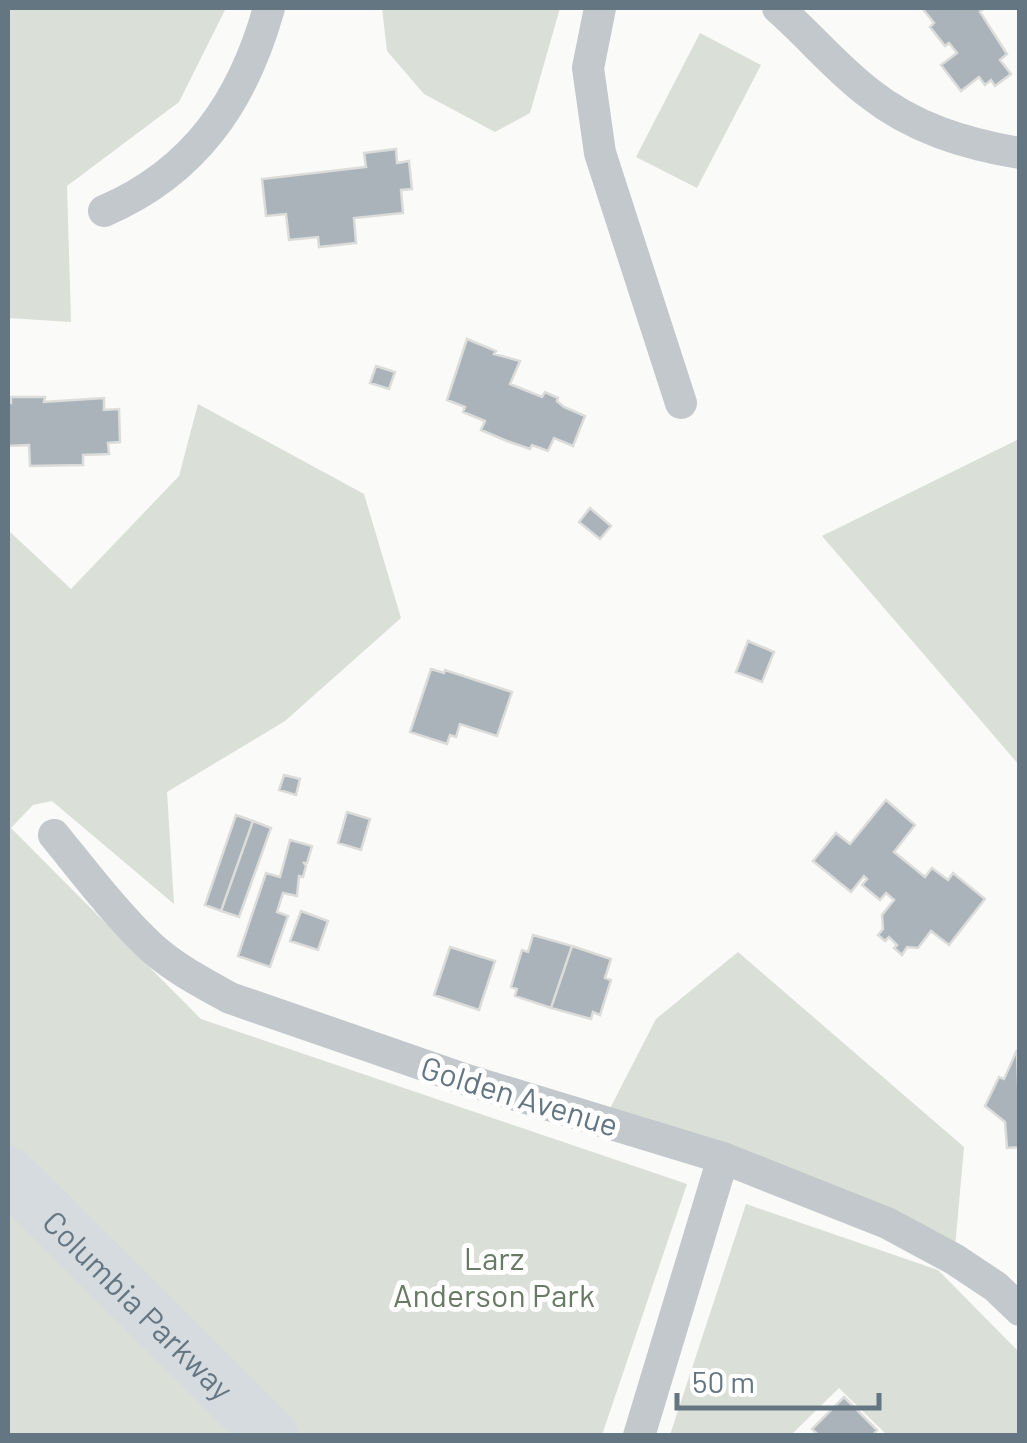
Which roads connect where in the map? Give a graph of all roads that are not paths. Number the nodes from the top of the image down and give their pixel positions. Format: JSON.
{"nodes":[{"id":1,"x":270,"y":8,"type":"edge"},
{"id":2,"x":600,"y":8,"type":"edge"},
{"id":3,"x":778,"y":8,"type":"edge"},
{"id":4,"x":1020,"y":153,"type":"edge"},
{"id":5,"x":104,"y":211,"type":"dead end"},
{"id":6,"x":681,"y":403,"type":"dead end"},
{"id":7,"x":54,"y":835,"type":"dead end"},
{"id":8,"x":723,"y":1158,"type":"junction"},
{"id":9,"x":8,"y":1174,"type":"edge"},
{"id":10,"x":1020,"y":1310,"type":"edge"},
{"id":11,"x":270,"y":1436,"type":"edge"},
{"id":12,"x":639,"y":1436,"type":"edge"}],
"edges":[{"from":1,"to":5,"type":"street"},
{"from":2,"to":6,"type":"street"},
{"from":3,"to":4,"type":"street"},
{"from":7,"to":8,"type":"street","name":"Golden Avenue"},
{"from":8,"to":10,"type":"street","name":"Golden Avenue"},
{"from":8,"to":12,"type":"street"},
{"from":9,"to":11,"type":"highway","name":"Columbia Parkway"}]}
